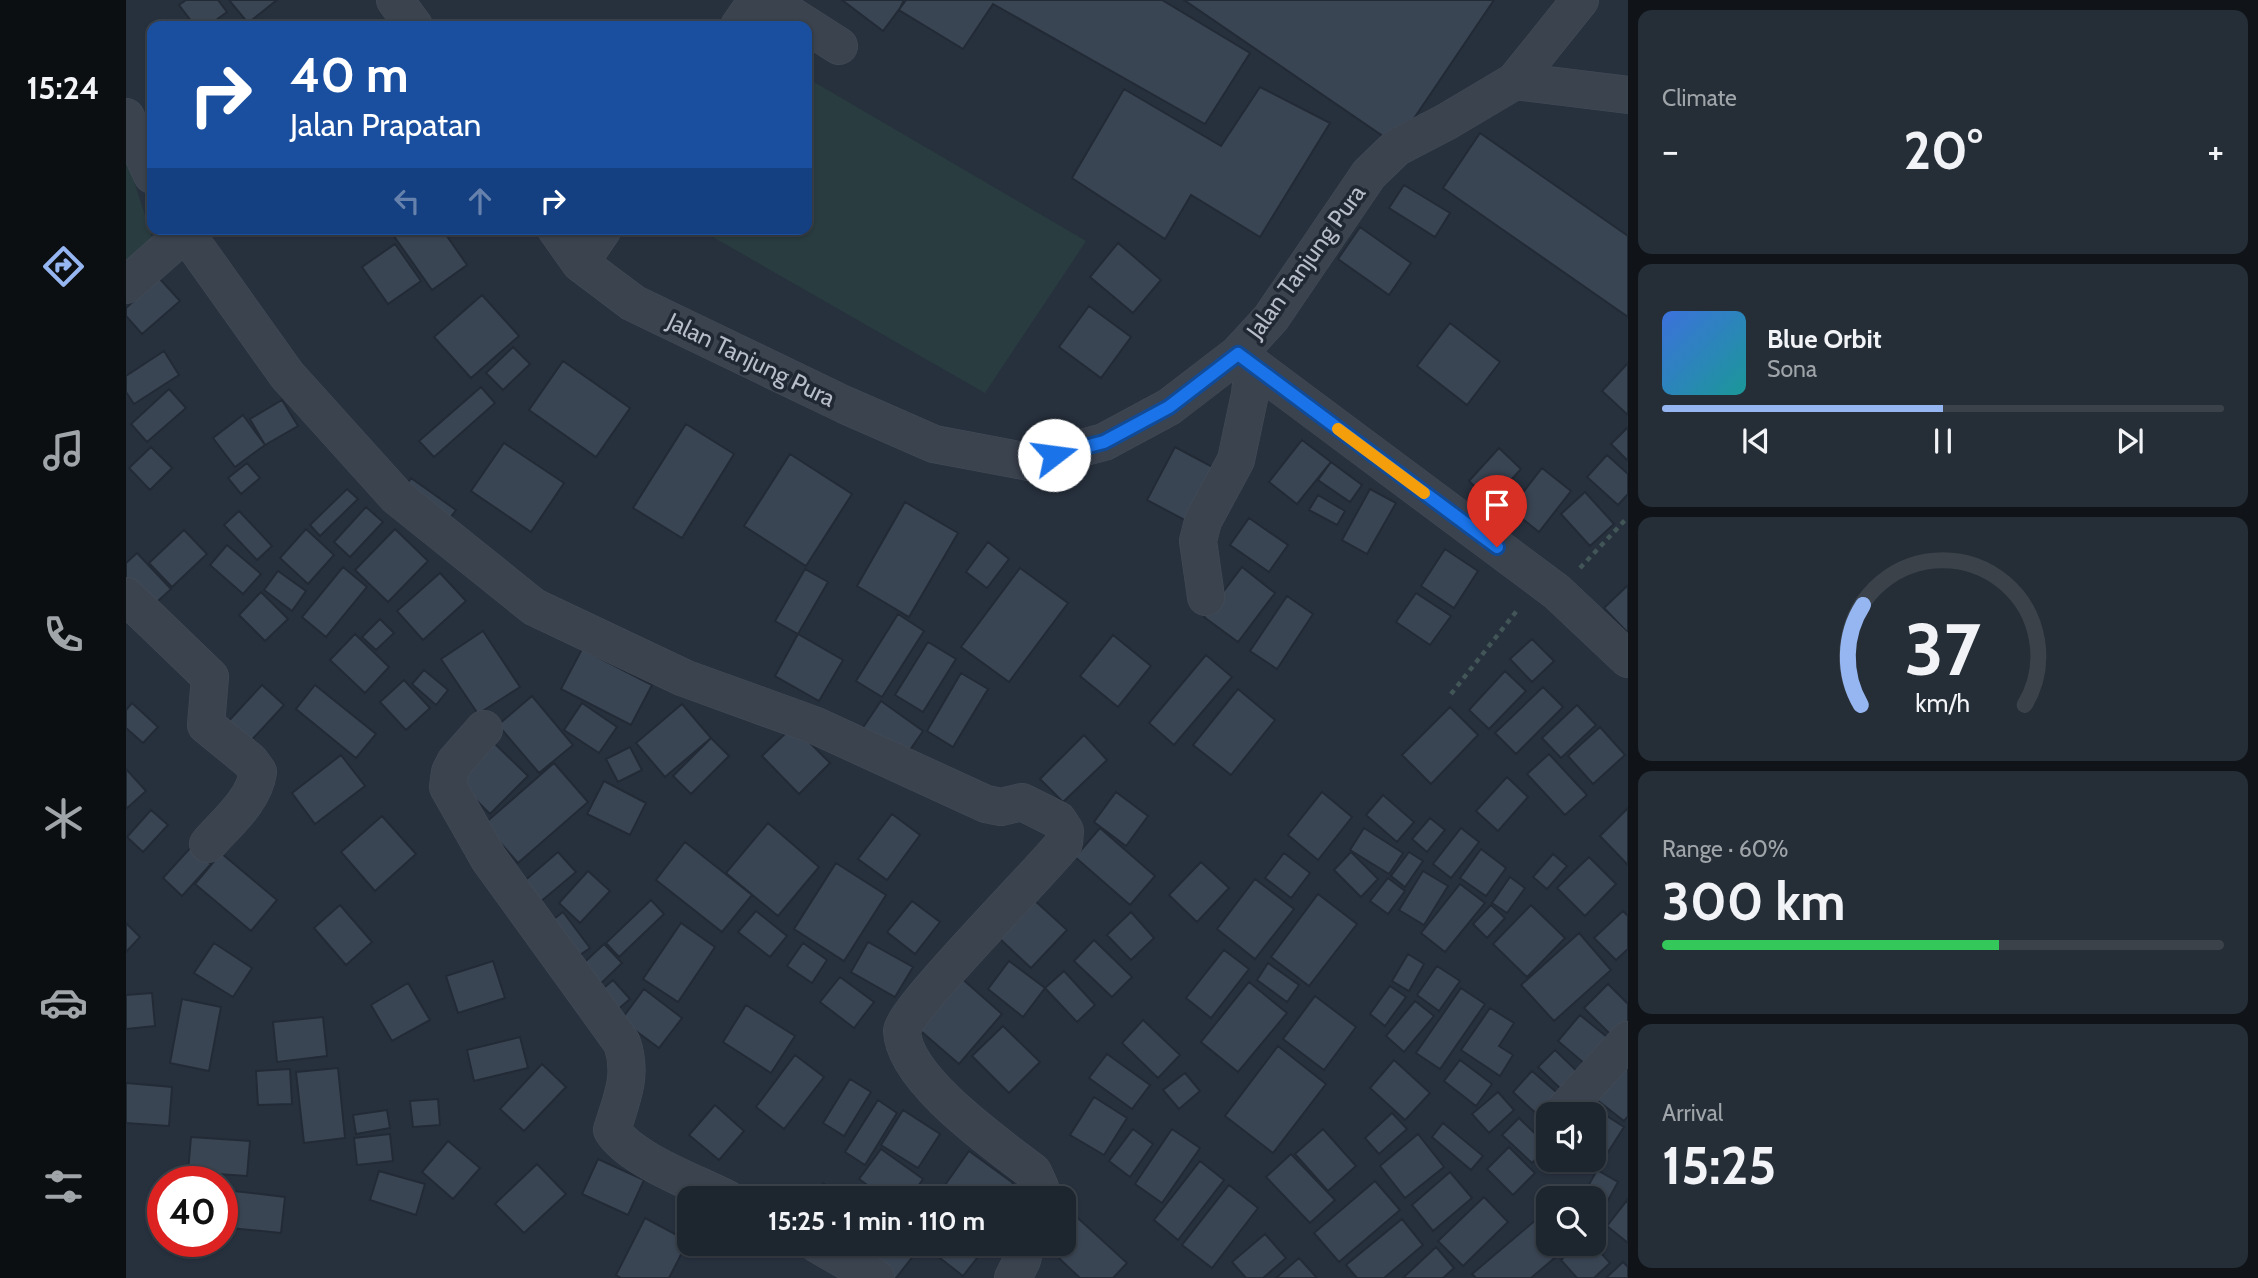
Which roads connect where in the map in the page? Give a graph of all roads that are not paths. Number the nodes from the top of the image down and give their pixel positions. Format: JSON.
{"nodes":[{"id":1,"x":395,"y":0,"type":"edge"},
{"id":2,"x":757,"y":0,"type":"edge"},
{"id":3,"x":767,"y":0,"type":"edge"},
{"id":4,"x":1569,"y":4,"type":"edge"},
{"id":5,"x":410,"y":21,"type":"edge"},
{"id":6,"x":742,"y":21,"type":"edge"},
{"id":7,"x":800,"y":21,"type":"edge"},
{"id":8,"x":812,"y":29,"type":"edge"},
{"id":9,"x":839,"y":46,"type":"dead end"},
{"id":10,"x":1515,"y":81,"type":"junction"},
{"id":11,"x":1628,"y":95,"type":"edge"},
{"id":12,"x":126,"y":117,"type":"edge"},
{"id":13,"x":147,"y":164,"type":"edge"},
{"id":14,"x":180,"y":235,"type":"edge"},
{"id":15,"x":187,"y":235,"type":"edge"},
{"id":16,"x":560,"y":235,"type":"edge"},
{"id":17,"x":599,"y":235,"type":"edge"},
{"id":18,"x":580,"y":263,"type":"junction"},
{"id":19,"x":126,"y":285,"type":"edge"},
{"id":20,"x":1245,"y":360,"type":"junction"},
{"id":21,"x":126,"y":596,"type":"edge"},
{"id":22,"x":1206,"y":597,"type":"dead end"},
{"id":23,"x":1628,"y":659,"type":"edge"},
{"id":24,"x":484,"y":729,"type":"dead end"},
{"id":25,"x":208,"y":844,"type":"dead end"},
{"id":26,"x":1628,"y":1040,"type":"edge"},
{"id":27,"x":1572,"y":1102,"type":"edge"},
{"id":28,"x":701,"y":1186,"type":"edge"},
{"id":29,"x":1040,"y":1186,"type":"edge"},
{"id":30,"x":838,"y":1256,"type":"edge"},
{"id":31,"x":1023,"y":1256,"type":"edge"},
{"id":32,"x":876,"y":1278,"type":"edge"},
{"id":33,"x":1013,"y":1278,"type":"edge"}],
"edges":[{"from":1,"to":5,"type":"street"},
{"from":2,"to":6,"type":"street"},
{"from":3,"to":7,"type":"street"},
{"from":4,"to":10,"type":"street","name":"Jalan Tanjung Pura"},
{"from":8,"to":9,"type":"street"},
{"from":10,"to":11,"type":"street"},
{"from":10,"to":20,"type":"street","name":"Jalan Tanjung Pura"},
{"from":12,"to":13,"type":"street"},
{"from":14,"to":19,"type":"street"},
{"from":15,"to":29,"type":"street"},
{"from":16,"to":18,"type":"street","name":"Jalan Tanjung Pura"},
{"from":17,"to":18,"type":"street"},
{"from":18,"to":20,"type":"street","name":"Jalan Tanjung Pura"},
{"from":20,"to":22,"type":"street"},
{"from":20,"to":23,"type":"street"},
{"from":21,"to":25,"type":"street"},
{"from":24,"to":28,"type":"street"},
{"from":26,"to":27,"type":"street"},
{"from":30,"to":32,"type":"street"},
{"from":31,"to":33,"type":"street"}]}
